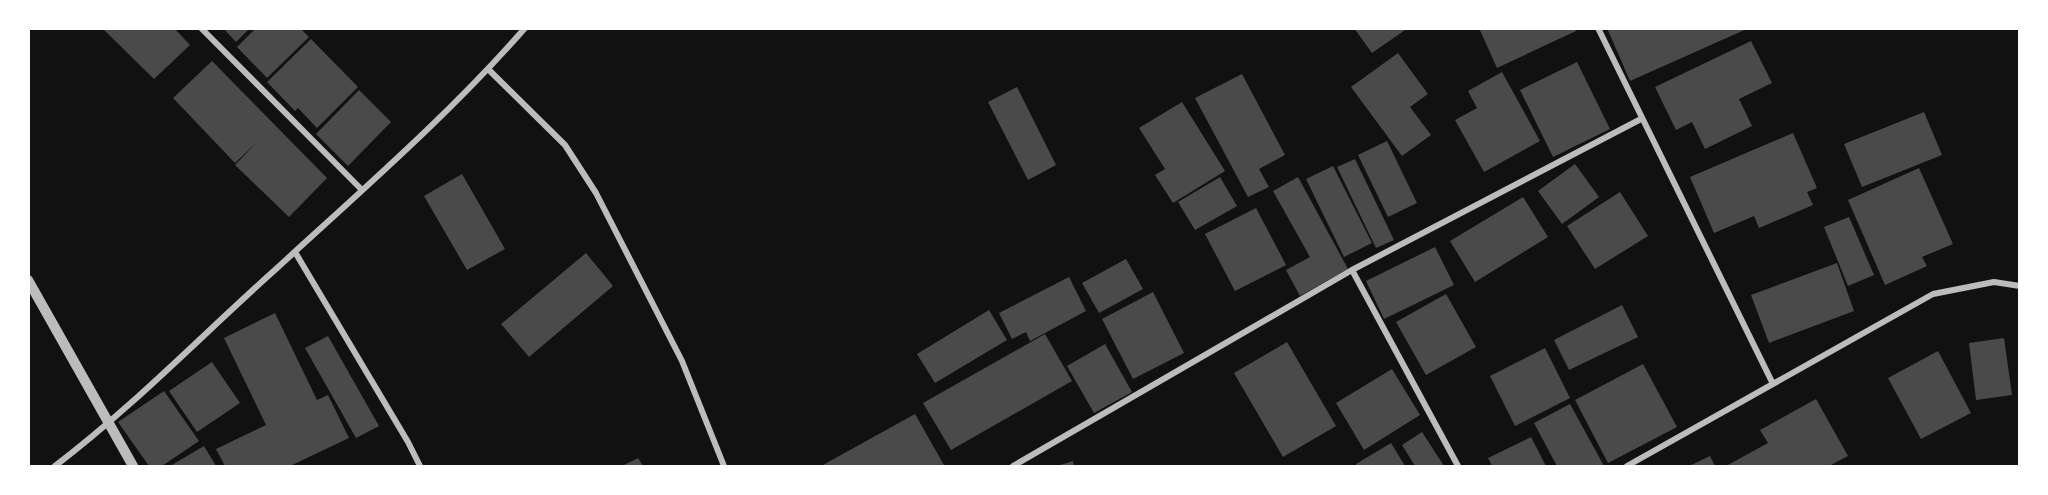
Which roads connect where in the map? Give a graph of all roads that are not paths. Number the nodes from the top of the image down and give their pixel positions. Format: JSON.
{"nodes":[{"id":1,"x":201,"y":28,"type":"edge"},
{"id":2,"x":525,"y":28,"type":"edge"},
{"id":3,"x":1598,"y":28,"type":"edge"},
{"id":4,"x":489,"y":70,"type":"junction"},
{"id":5,"x":1641,"y":119,"type":"junction"},
{"id":6,"x":362,"y":190,"type":"junction"},
{"id":7,"x":295,"y":252,"type":"junction"},
{"id":8,"x":1353,"y":270,"type":"junction"},
{"id":9,"x":28,"y":280,"type":"edge"},
{"id":10,"x":2019,"y":286,"type":"edge"},
{"id":11,"x":1773,"y":384,"type":"junction"},
{"id":12,"x":111,"y":424,"type":"junction"},
{"id":13,"x":55,"y":466,"type":"edge"},
{"id":14,"x":133,"y":466,"type":"edge"},
{"id":15,"x":420,"y":466,"type":"edge"},
{"id":16,"x":724,"y":466,"type":"edge"},
{"id":17,"x":1013,"y":466,"type":"edge"},
{"id":18,"x":1458,"y":466,"type":"edge"},
{"id":19,"x":1627,"y":466,"type":"edge"}],
"edges":[{"from":1,"to":6,"type":"street"},
{"from":2,"to":4,"type":"street"},
{"from":3,"to":5,"type":"street"},
{"from":4,"to":6,"type":"street"},
{"from":4,"to":16,"type":"street"},
{"from":5,"to":8,"type":"street"},
{"from":5,"to":11,"type":"street"},
{"from":6,"to":7,"type":"street"},
{"from":7,"to":12,"type":"street"},
{"from":7,"to":15,"type":"street"},
{"from":8,"to":17,"type":"street"},
{"from":8,"to":18,"type":"street"},
{"from":9,"to":12,"type":"street"},
{"from":10,"to":11,"type":"street"},
{"from":11,"to":19,"type":"street"},
{"from":12,"to":13,"type":"street"},
{"from":12,"to":14,"type":"street"}]}
